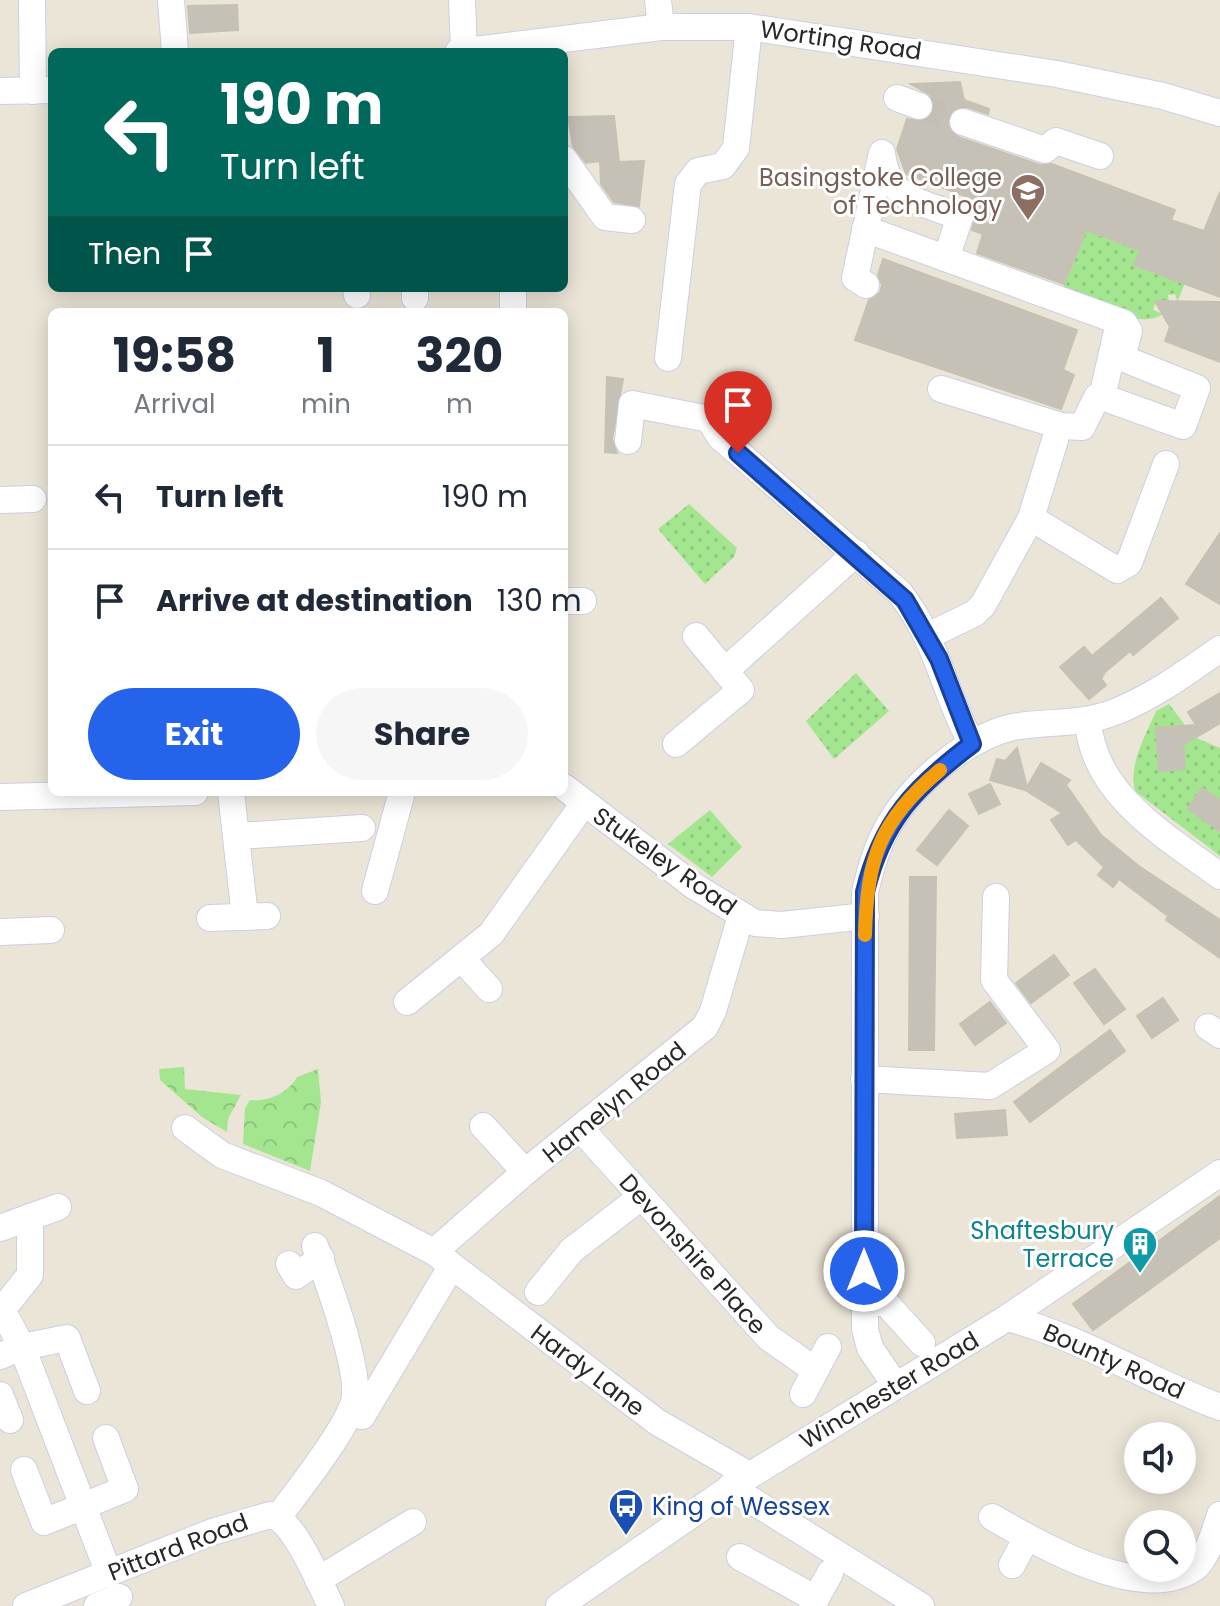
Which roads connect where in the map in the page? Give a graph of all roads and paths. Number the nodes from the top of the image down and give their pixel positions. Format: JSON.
{"nodes":[{"id":1,"x":32,"y":0,"type":"edge"},
{"id":2,"x":171,"y":0,"type":"edge"},
{"id":3,"x":462,"y":0,"type":"edge"},
{"id":4,"x":658,"y":0,"type":"edge"},
{"id":5,"x":661,"y":27,"type":"junction"},
{"id":6,"x":749,"y":27,"type":"junction"},
{"id":7,"x":175,"y":48,"type":"edge"},
{"id":8,"x":464,"y":48,"type":"edge"},
{"id":9,"x":532,"y":48,"type":"edge"},
{"id":10,"x":0,"y":91,"type":"edge"},
{"id":11,"x":42,"y":91,"type":"edge"},
{"id":12,"x":1220,"y":113,"type":"edge"},
{"id":13,"x":963,"y":122,"type":"tunnel mouth"},
{"id":14,"x":1100,"y":156,"type":"dead end"},
{"id":15,"x":568,"y":165,"type":"edge"},
{"id":16,"x":632,"y":220,"type":"dead end"},
{"id":17,"x":865,"y":229,"type":"junction"},
{"id":18,"x":946,"y":258,"type":"junction"},
{"id":19,"x":866,"y":285,"type":"dead end"},
{"id":20,"x":1124,"y":323,"type":"junction"},
{"id":21,"x":668,"y":358,"type":"dead end"},
{"id":22,"x":941,"y":389,"type":"dead end"},
{"id":23,"x":1102,"y":397,"type":"junction"},
{"id":24,"x":1055,"y":440,"type":"dead end"},
{"id":25,"x":628,"y":441,"type":"dead end"},
{"id":26,"x":1166,"y":464,"type":"dead end"},
{"id":27,"x":33,"y":499,"type":"dead end"},
{"id":28,"x":0,"y":500,"type":"edge"},
{"id":29,"x":1031,"y":518,"type":"junction"},
{"id":30,"x":856,"y":553,"type":"junction"},
{"id":31,"x":696,"y":636,"type":"dead end"},
{"id":32,"x":928,"y":636,"type":"junction"},
{"id":33,"x":1220,"y":649,"type":"edge"},
{"id":34,"x":725,"y":671,"type":"junction"},
{"id":35,"x":1088,"y":721,"type":"junction"},
{"id":36,"x":676,"y":744,"type":"dead end"},
{"id":37,"x":972,"y":744,"type":"junction"},
{"id":38,"x":574,"y":795,"type":"edge"},
{"id":39,"x":48,"y":796,"type":"edge"},
{"id":40,"x":232,"y":796,"type":"edge"},
{"id":41,"x":401,"y":796,"type":"edge"},
{"id":42,"x":0,"y":797,"type":"edge"},
{"id":43,"x":362,"y":828,"type":"dead end"},
{"id":44,"x":238,"y":836,"type":"junction"},
{"id":45,"x":1220,"y":876,"type":"edge"},
{"id":46,"x":375,"y":891,"type":"dead end"},
{"id":47,"x":996,"y":897,"type":"dead end"},
{"id":48,"x":741,"y":916,"type":"junction"},
{"id":49,"x":866,"y":916,"type":"junction"},
{"id":50,"x":210,"y":918,"type":"dead end"},
{"id":51,"x":51,"y":930,"type":"dead end"},
{"id":52,"x":0,"y":932,"type":"edge"},
{"id":53,"x":472,"y":951,"type":"junction"},
{"id":54,"x":489,"y":989,"type":"dead end"},
{"id":55,"x":407,"y":1002,"type":"dead end"},
{"id":56,"x":864,"y":1079,"type":"junction"},
{"id":57,"x":483,"y":1126,"type":"dead end"},
{"id":58,"x":185,"y":1128,"type":"dead end"},
{"id":59,"x":580,"y":1128,"type":"junction"},
{"id":60,"x":525,"y":1172,"type":"junction"},
{"id":61,"x":1220,"y":1173,"type":"edge"},
{"id":62,"x":641,"y":1197,"type":"junction"},
{"id":63,"x":58,"y":1207,"type":"dead end"},
{"id":64,"x":30,"y":1217,"type":"junction"},
{"id":65,"x":0,"y":1228,"type":"edge"},
{"id":66,"x":442,"y":1260,"type":"junction"},
{"id":67,"x":289,"y":1264,"type":"dead end"},
{"id":68,"x":538,"y":1292,"type":"dead end"},
{"id":69,"x":864,"y":1303,"type":"junction"},
{"id":70,"x":2,"y":1308,"type":"edge"},
{"id":71,"x":1007,"y":1318,"type":"junction"},
{"id":72,"x":922,"y":1343,"type":"dead end"},
{"id":73,"x":828,"y":1347,"type":"dead end"},
{"id":74,"x":11,"y":1352,"type":"edge"},
{"id":75,"x":896,"y":1386,"type":"junction"},
{"id":76,"x":87,"y":1391,"type":"dead end"},
{"id":77,"x":0,"y":1395,"type":"edge"},
{"id":78,"x":1220,"y":1407,"type":"edge"},
{"id":79,"x":362,"y":1416,"type":"dead end"},
{"id":80,"x":10,"y":1420,"type":"dead end"},
{"id":81,"x":106,"y":1438,"type":"dead end"},
{"id":82,"x":24,"y":1470,"type":"dead end"},
{"id":83,"x":740,"y":1481,"type":"junction"},
{"id":84,"x":82,"y":1505,"type":"junction"},
{"id":85,"x":1220,"y":1515,"type":"edge"},
{"id":86,"x":279,"y":1516,"type":"junction"},
{"id":87,"x":992,"y":1517,"type":"dead end"},
{"id":88,"x":413,"y":1522,"type":"dead end"},
{"id":89,"x":1027,"y":1537,"type":"junction"},
{"id":90,"x":740,"y":1557,"type":"dead end"},
{"id":91,"x":1012,"y":1565,"type":"dead end"},
{"id":92,"x":830,"y":1573,"type":"dead end"},
{"id":93,"x":318,"y":1580,"type":"junction"},
{"id":94,"x":108,"y":1592,"type":"edge"},
{"id":95,"x":814,"y":1602,"type":"edge"},
{"id":96,"x":40,"y":1603,"type":"edge"},
{"id":97,"x":331,"y":1606,"type":"edge"},
{"id":98,"x":559,"y":1606,"type":"edge"},
{"id":99,"x":921,"y":1606,"type":"edge"}],
"edges":[{"from":1,"to":11,"type":"street"},
{"from":2,"to":7,"type":"street"},
{"from":3,"to":8,"type":"street"},
{"from":4,"to":5,"type":"street"},
{"from":5,"to":6,"type":"street","name":"Worting Road"},
{"from":5,"to":9,"type":"street","name":"Worting Road"},
{"from":6,"to":12,"type":"street","name":"Worting Road"},
{"from":6,"to":21,"type":"street"},
{"from":10,"to":11,"type":"street"},
{"from":13,"to":14,"type":"street"},
{"from":15,"to":16,"type":"street"},
{"from":17,"to":18,"type":"street"},
{"from":17,"to":18,"type":"street"},
{"from":17,"to":19,"type":"street"},
{"from":18,"to":20,"type":"street"},
{"from":20,"to":23,"type":"street"},
{"from":20,"to":23,"type":"street"},
{"from":22,"to":23,"type":"street"},
{"from":24,"to":29,"type":"street"},
{"from":25,"to":30,"type":"street"},
{"from":26,"to":29,"type":"street"},
{"from":27,"to":28,"type":"street"},
{"from":29,"to":32,"type":"street"},
{"from":30,"to":32,"type":"street"},
{"from":30,"to":34,"type":"street"},
{"from":31,"to":34,"type":"street"},
{"from":32,"to":37,"type":"street"},
{"from":33,"to":35,"type":"street"},
{"from":34,"to":36,"type":"street"},
{"from":35,"to":37,"type":"street"},
{"from":35,"to":45,"type":"street"},
{"from":37,"to":49,"type":"street"},
{"from":38,"to":48,"type":"street","name":"Stukeley Road"},
{"from":38,"to":53,"type":"street"},
{"from":39,"to":42,"type":"street"},
{"from":40,"to":44,"type":"street"},
{"from":41,"to":46,"type":"street"},
{"from":43,"to":44,"type":"street"},
{"from":44,"to":50,"type":"street"},
{"from":47,"to":56,"type":"street"},
{"from":48,"to":49,"type":"street","name":"Stukeley Road"},
{"from":48,"to":59,"type":"street","name":"Hamelyn Road"},
{"from":49,"to":56,"type":"street"},
{"from":51,"to":52,"type":"street"},
{"from":53,"to":54,"type":"street"},
{"from":53,"to":55,"type":"street"},
{"from":56,"to":69,"type":"street"},
{"from":57,"to":60,"type":"street"},
{"from":58,"to":66,"type":"street","name":"Hardy Lane"},
{"from":59,"to":60,"type":"street","name":"Hamelyn Road"},
{"from":59,"to":62,"type":"street","name":"Devonshire Place"},
{"from":60,"to":66,"type":"street","name":"Hamelyn Road"},
{"from":61,"to":71,"type":"street","name":"Winchester Road"},
{"from":62,"to":68,"type":"street"},
{"from":62,"to":73,"type":"street","name":"Devonshire Place"},
{"from":63,"to":64,"type":"street"},
{"from":64,"to":65,"type":"street"},
{"from":64,"to":70,"type":"street"},
{"from":66,"to":79,"type":"street","name":"Hamelyn Road"},
{"from":66,"to":83,"type":"street","name":"Hardy Lane"},
{"from":67,"to":86,"type":"street"},
{"from":69,"to":72,"type":"street"},
{"from":69,"to":75,"type":"street"},
{"from":70,"to":74,"type":"street"},
{"from":71,"to":75,"type":"street","name":"Winchester Road"},
{"from":71,"to":78,"type":"street","name":"Bounty Road"},
{"from":74,"to":76,"type":"street"},
{"from":74,"to":84,"type":"street"},
{"from":75,"to":83,"type":"street","name":"Winchester Road"},
{"from":77,"to":80,"type":"street"},
{"from":81,"to":84,"type":"street"},
{"from":82,"to":84,"type":"street"},
{"from":83,"to":98,"type":"street","name":"Winchester Road"},
{"from":83,"to":99,"type":"street","name":"Hardy Lane"},
{"from":84,"to":94,"type":"street"},
{"from":85,"to":89,"type":"street"},
{"from":86,"to":93,"type":"street","name":"Pittard Road"},
{"from":86,"to":94,"type":"street","name":"Pittard Road"},
{"from":87,"to":89,"type":"street"},
{"from":88,"to":93,"type":"street"},
{"from":89,"to":91,"type":"street"},
{"from":90,"to":95,"type":"street"},
{"from":92,"to":95,"type":"street"},
{"from":93,"to":97,"type":"street","name":"Pittard Road"},
{"from":94,"to":96,"type":"street","name":"Pittard Road"}]}
